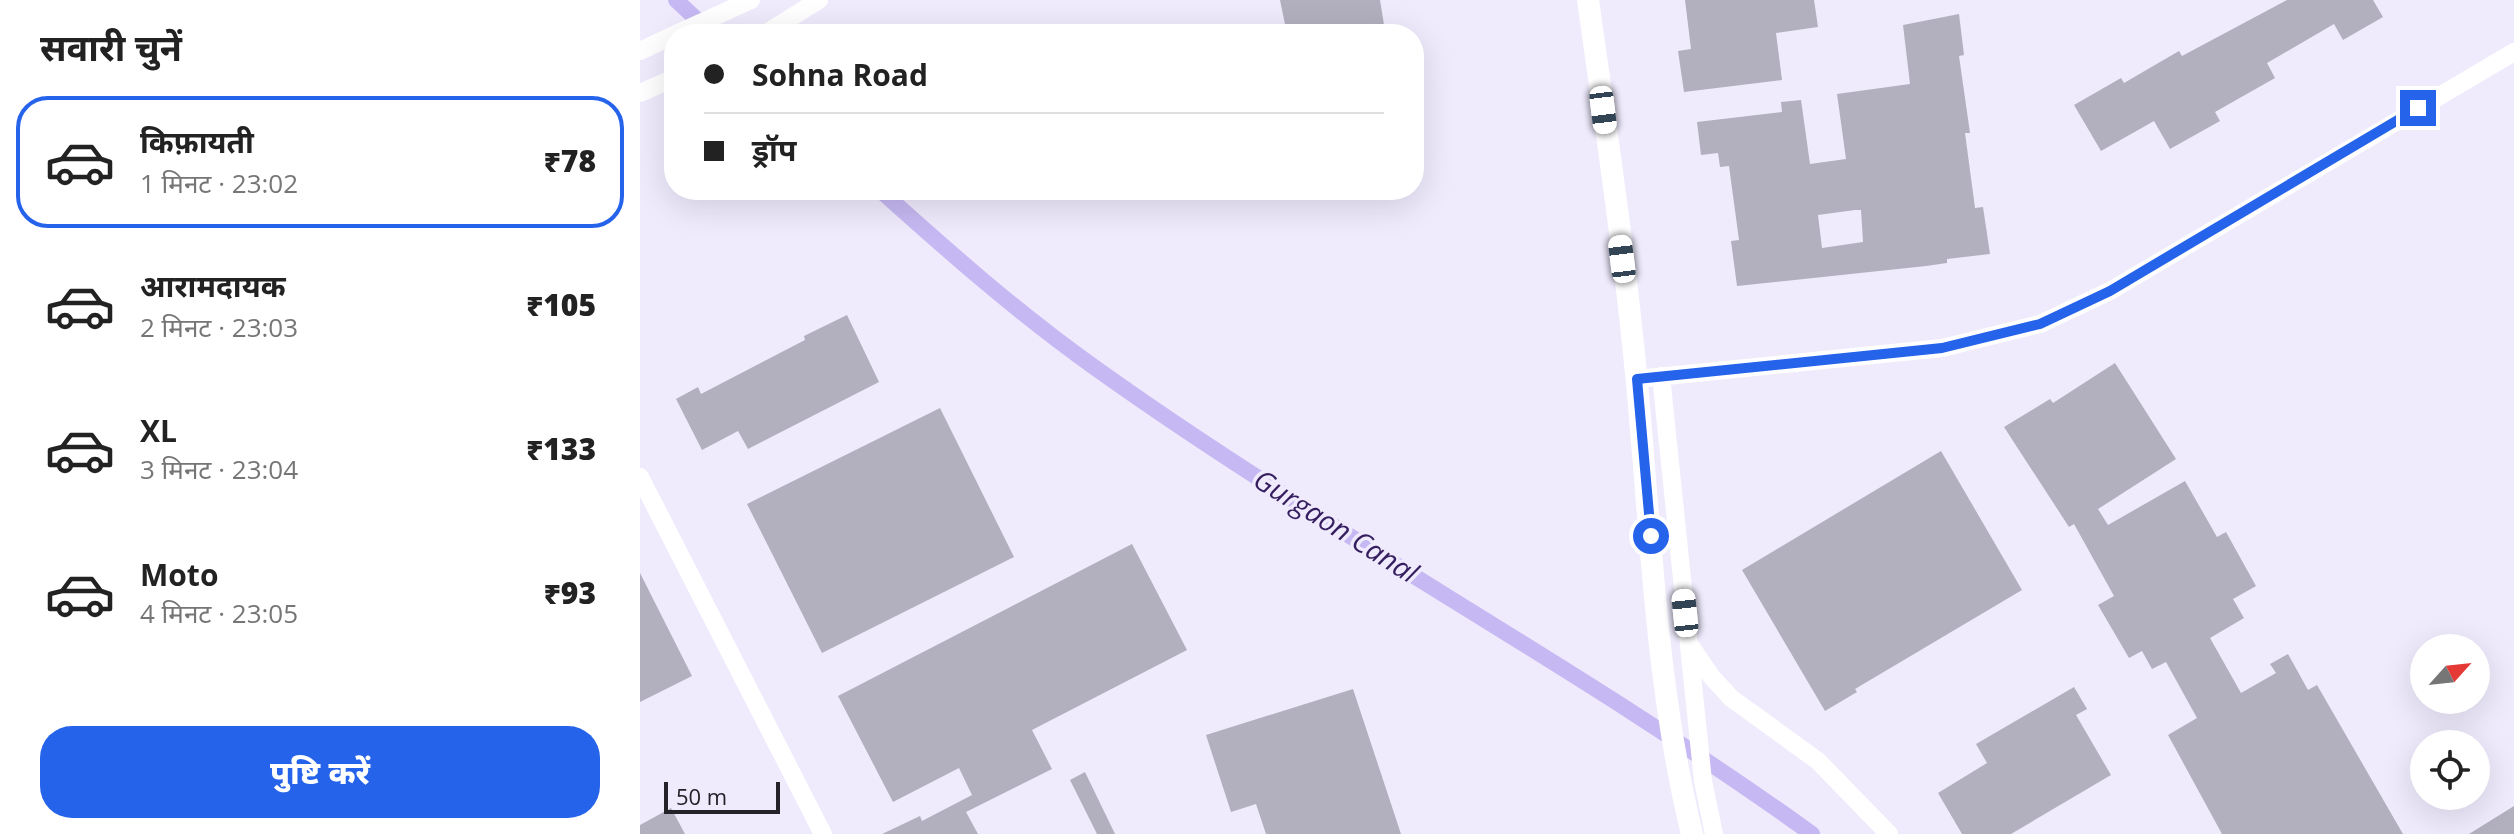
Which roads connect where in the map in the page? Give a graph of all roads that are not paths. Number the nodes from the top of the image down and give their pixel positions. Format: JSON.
{"nodes":[{"id":1,"x":819,"y":0,"type":"edge"},
{"id":2,"x":1588,"y":0,"type":"edge"},
{"id":3,"x":748,"y":1,"type":"edge"},
{"id":4,"x":697,"y":24,"type":"edge"},
{"id":5,"x":781,"y":24,"type":"edge"},
{"id":6,"x":664,"y":39,"type":"edge"},
{"id":7,"x":640,"y":51,"type":"edge"},
{"id":8,"x":2514,"y":52,"type":"edge"},
{"id":9,"x":664,"y":82,"type":"edge"},
{"id":10,"x":640,"y":93,"type":"edge"},
{"id":11,"x":1661,"y":376,"type":"junction"},
{"id":12,"x":1637,"y":379,"type":"junction"},
{"id":13,"x":640,"y":477,"type":"edge"},
{"id":14,"x":1688,"y":642,"type":"junction"},
{"id":15,"x":823,"y":834,"type":"edge"},
{"id":16,"x":1692,"y":834,"type":"edge"},
{"id":17,"x":1714,"y":834,"type":"edge"},
{"id":18,"x":1889,"y":834,"type":"edge"}],
"edges":[{"from":1,"to":5,"type":"street"},
{"from":2,"to":12,"type":"main road"},
{"from":3,"to":4,"type":"street"},
{"from":6,"to":7,"type":"street"},
{"from":8,"to":11,"type":"street"},
{"from":9,"to":10,"type":"street"},
{"from":11,"to":12,"type":"street"},
{"from":11,"to":14,"type":"street"},
{"from":12,"to":16,"type":"main road"},
{"from":13,"to":15,"type":"street"},
{"from":14,"to":17,"type":"street"},
{"from":14,"to":18,"type":"street"}]}
